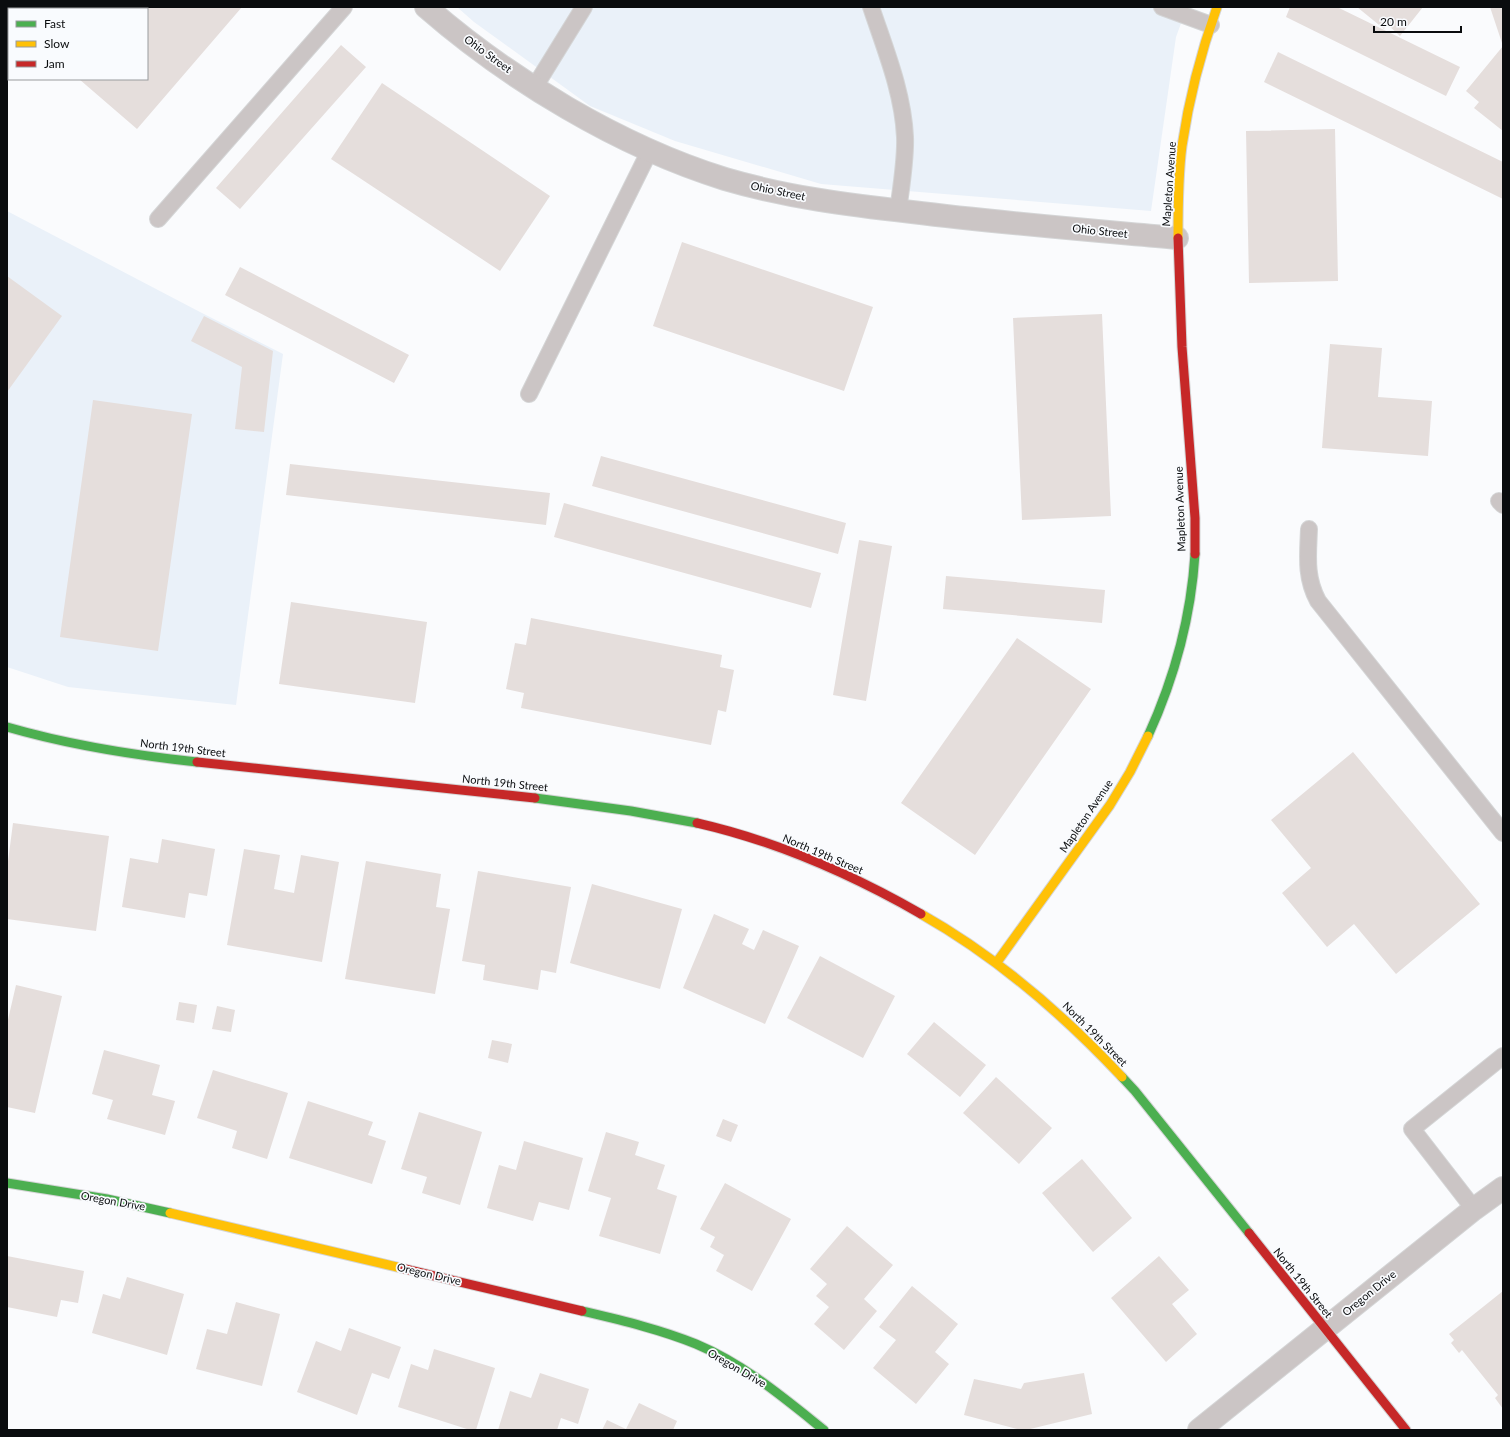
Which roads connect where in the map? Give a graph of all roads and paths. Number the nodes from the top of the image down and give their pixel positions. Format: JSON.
{"nodes":[{"id":1,"x":344,"y":7,"type":"edge"},
{"id":2,"x":426,"y":7,"type":"edge"},
{"id":3,"x":584,"y":7,"type":"edge"},
{"id":4,"x":871,"y":7,"type":"edge"},
{"id":5,"x":1162,"y":7,"type":"edge"},
{"id":6,"x":1217,"y":7,"type":"edge"},
{"id":7,"x":1211,"y":25,"type":"junction"},
{"id":8,"x":534,"y":88,"type":"junction"},
{"id":9,"x":650,"y":150,"type":"junction"},
{"id":10,"x":898,"y":211,"type":"junction"},
{"id":11,"x":158,"y":220,"type":"dead end"},
{"id":12,"x":1177,"y":238,"type":"junction"},
{"id":13,"x":529,"y":394,"type":"dead end"},
{"id":14,"x":1309,"y":529,"type":"dead end"},
{"id":15,"x":7,"y":726,"type":"edge"},
{"id":16,"x":1503,"y":833,"type":"edge"},
{"id":17,"x":997,"y":962,"type":"junction"},
{"id":18,"x":1503,"y":1056,"type":"edge"},
{"id":19,"x":7,"y":1183,"type":"edge"},
{"id":20,"x":1503,"y":1188,"type":"edge"},
{"id":21,"x":1474,"y":1209,"type":"junction"},
{"id":22,"x":1324,"y":1328,"type":"junction"},
{"id":23,"x":824,"y":1430,"type":"edge"},
{"id":24,"x":1199,"y":1430,"type":"edge"},
{"id":25,"x":1406,"y":1430,"type":"edge"}],
"edges":[{"from":1,"to":11,"type":"lane"},
{"from":2,"to":8,"type":"street","name":"Ohio Street"},
{"from":3,"to":8,"type":"lane"},
{"from":4,"to":10,"type":"lane"},
{"from":5,"to":7,"type":"lane"},
{"from":6,"to":7,"type":"street","name":"Mapleton Avenue"},
{"from":7,"to":12,"type":"street","name":"Mapleton Avenue"},
{"from":8,"to":9,"type":"street","name":"Ohio Street"},
{"from":9,"to":10,"type":"street","name":"Ohio Street"},
{"from":9,"to":13,"type":"lane"},
{"from":10,"to":12,"type":"street","name":"Ohio Street"},
{"from":12,"to":17,"type":"street","name":"Mapleton Avenue"},
{"from":14,"to":16,"type":"lane"},
{"from":15,"to":17,"type":"street","name":"North 19th Street"},
{"from":17,"to":22,"type":"street","name":"North 19th Street"},
{"from":18,"to":21,"type":"lane"},
{"from":19,"to":23,"type":"street","name":"Oregon Drive"},
{"from":20,"to":21,"type":"street","name":"Oregon Drive"},
{"from":21,"to":22,"type":"street","name":"Oregon Drive"},
{"from":22,"to":24,"type":"street","name":"Oregon Drive"},
{"from":22,"to":25,"type":"street","name":"North 19th Street"}]}
